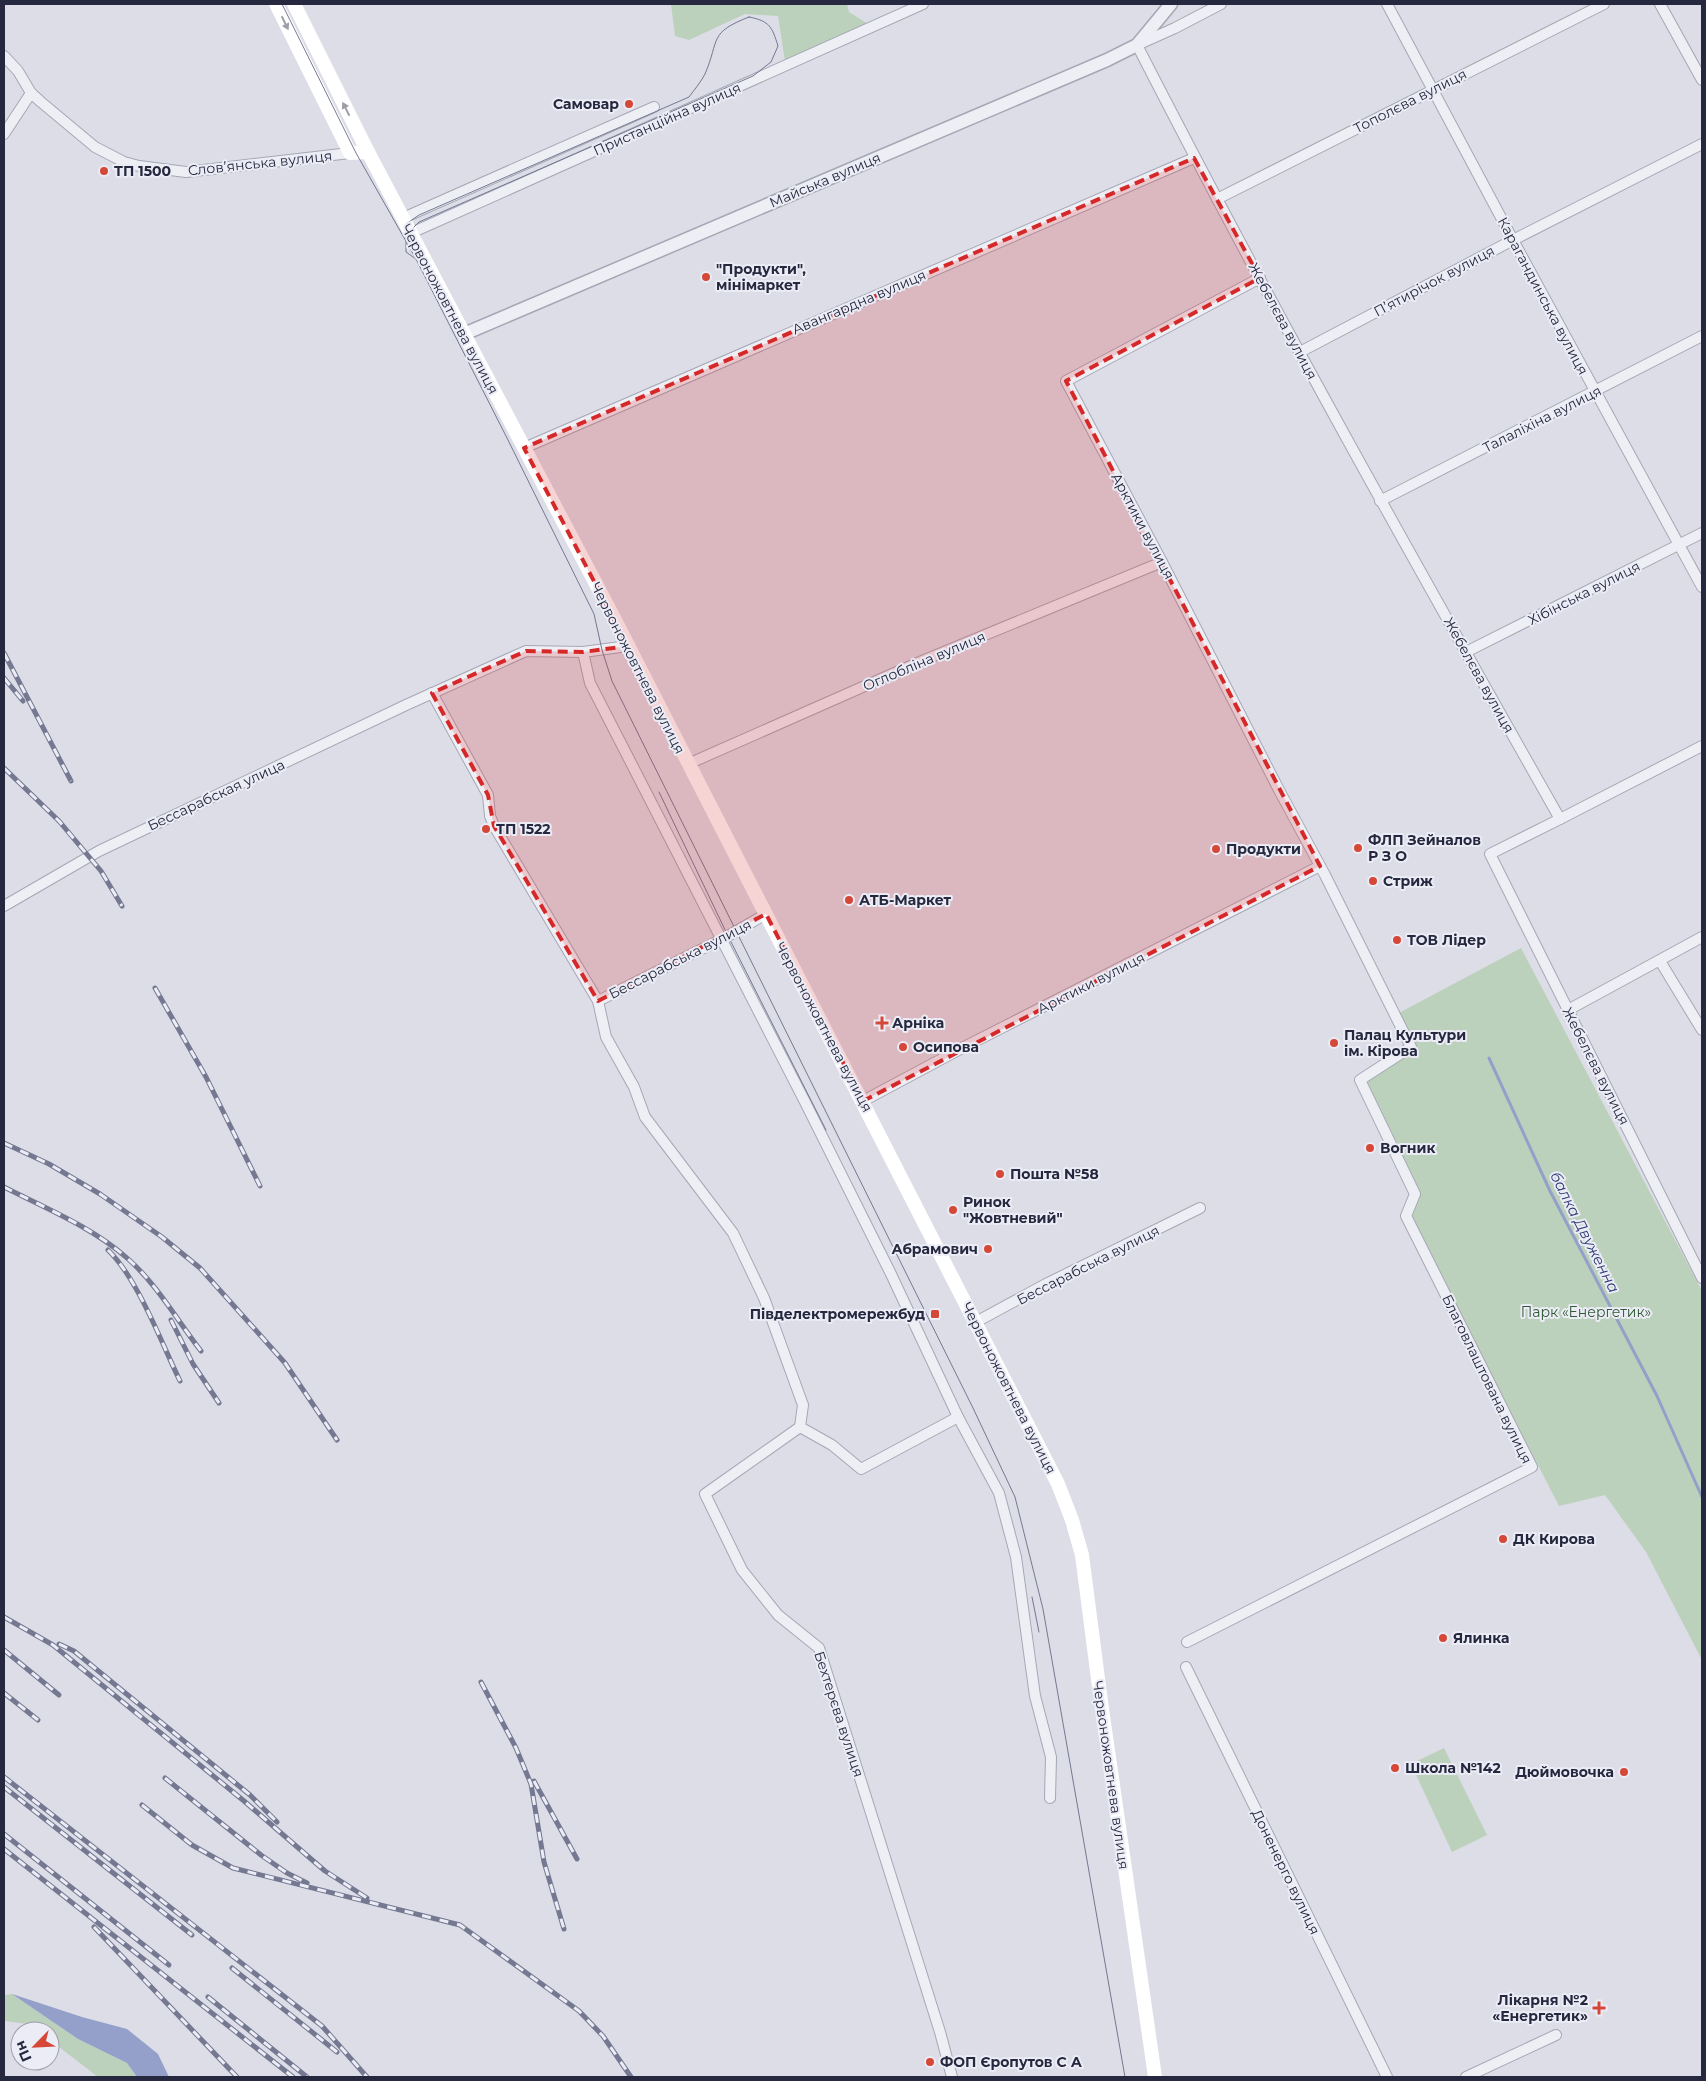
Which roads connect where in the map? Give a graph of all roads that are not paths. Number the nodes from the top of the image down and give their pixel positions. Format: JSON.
{"nodes":[{"id":1,"x":276,"y":4,"type":"edge"},
{"id":2,"x":294,"y":4,"type":"edge"},
{"id":3,"x":923,"y":4,"type":"edge"},
{"id":4,"x":1171,"y":4,"type":"edge"},
{"id":5,"x":1221,"y":4,"type":"edge"},
{"id":6,"x":1387,"y":4,"type":"edge"},
{"id":7,"x":1604,"y":4,"type":"edge"},
{"id":8,"x":1660,"y":4,"type":"edge"},
{"id":9,"x":1136,"y":45,"type":"junction"},
{"id":10,"x":4,"y":56,"type":"edge"},
{"id":11,"x":1702,"y":80,"type":"edge"},
{"id":12,"x":1432,"y":90,"type":"junction"},
{"id":13,"x":31,"y":93,"type":"junction"},
{"id":14,"x":654,"y":107,"type":"dead end"},
{"id":15,"x":4,"y":134,"type":"edge"},
{"id":16,"x":1702,"y":144,"type":"edge"},
{"id":17,"x":368,"y":152,"type":"junction"},
{"id":18,"x":350,"y":154,"type":"junction"},
{"id":19,"x":1194,"y":158,"type":"junction"},
{"id":20,"x":1217,"y":199,"type":"junction"},
{"id":21,"x":403,"y":218,"type":"junction"},
{"id":22,"x":411,"y":233,"type":"junction"},
{"id":23,"x":1513,"y":240,"type":"junction"},
{"id":24,"x":1260,"y":278,"type":"junction"},
{"id":25,"x":464,"y":334,"type":"junction"},
{"id":26,"x":1702,"y":336,"type":"edge"},
{"id":27,"x":1300,"y":352,"type":"junction"},
{"id":28,"x":1595,"y":392,"type":"junction"},
{"id":29,"x":524,"y":448,"type":"junction"},
{"id":30,"x":1380,"y":501,"type":"junction"},
{"id":31,"x":1702,"y":533,"type":"edge"},
{"id":32,"x":1680,"y":545,"type":"junction"},
{"id":33,"x":1162,"y":562,"type":"junction"},
{"id":34,"x":1702,"y":587,"type":"edge"},
{"id":35,"x":628,"y":646,"type":"junction"},
{"id":36,"x":583,"y":652,"type":"junction"},
{"id":37,"x":1466,"y":652,"type":"junction"},
{"id":38,"x":432,"y":693,"type":"junction"},
{"id":39,"x":1702,"y":746,"type":"edge"},
{"id":40,"x":688,"y":764,"type":"junction"},
{"id":41,"x":1560,"y":819,"type":"junction"},
{"id":42,"x":1320,"y":866,"type":"junction"},
{"id":43,"x":4,"y":906,"type":"edge"},
{"id":44,"x":766,"y":914,"type":"junction"},
{"id":45,"x":1702,"y":937,"type":"edge"},
{"id":46,"x":721,"y":939,"type":"junction"},
{"id":47,"x":1660,"y":961,"type":"junction"},
{"id":48,"x":598,"y":1001,"type":"junction"},
{"id":49,"x":1568,"y":1010,"type":"junction"},
{"id":50,"x":1702,"y":1030,"type":"edge"},
{"id":51,"x":1410,"y":1047,"type":"joint"},
{"id":52,"x":863,"y":1101,"type":"junction"},
{"id":53,"x":1200,"y":1208,"type":"dead end"},
{"id":54,"x":1702,"y":1278,"type":"edge"},
{"id":55,"x":976,"y":1322,"type":"junction"},
{"id":56,"x":958,"y":1416,"type":"junction"},
{"id":57,"x":800,"y":1427,"type":"junction"},
{"id":58,"x":1187,"y":1642,"type":"dead end"},
{"id":59,"x":1186,"y":1667,"type":"dead end"},
{"id":60,"x":1050,"y":1798,"type":"dead end"},
{"id":61,"x":1556,"y":2035,"type":"dead end"},
{"id":62,"x":1492,"y":2067,"type":"junction"},
{"id":63,"x":952,"y":2077,"type":"edge"},
{"id":64,"x":1155,"y":2077,"type":"edge"},
{"id":65,"x":1387,"y":2077,"type":"edge"},
{"id":66,"x":1466,"y":2077,"type":"edge"},
{"id":67,"x":1497,"y":2077,"type":"edge"}],
"edges":[{"from":1,"to":18,"type":"main road","one_way":true},
{"from":17,"to":2,"type":"main road","name":"Червоножовтнева вулиця","one_way":true},
{"from":3,"to":22,"type":"street","name":"Пристанційна вулиця"},
{"from":4,"to":9,"type":"street","name":"Майська вулиця"},
{"from":5,"to":9,"type":"street"},
{"from":6,"to":12,"type":"street","name":"Карагандинська вулиця"},
{"from":7,"to":12,"type":"street","name":"Тополєва вулиця"},
{"from":8,"to":11,"type":"street"},
{"from":9,"to":19,"type":"street","name":"Жебелєва вулиця"},
{"from":9,"to":25,"type":"street","name":"Майська вулиця"},
{"from":10,"to":13,"type":"street","name":"Слов’янська вулиця"},
{"from":12,"to":20,"type":"street","name":"Тополєва вулиця"},
{"from":12,"to":23,"type":"street","name":"Карагандинська вулиця"},
{"from":13,"to":15,"type":"street"},
{"from":13,"to":18,"type":"street","name":"Слов’янська вулиця"},
{"from":14,"to":21,"type":"street","name":"Пристанційна вулиця"},
{"from":16,"to":23,"type":"street","name":"П’ятирічок вулиця"},
{"from":17,"to":18,"type":"main road"},
{"from":17,"to":21,"type":"main road","name":"Червоножовтнева вулиця"},
{"from":19,"to":20,"type":"street","name":"Жебелєва вулиця"},
{"from":19,"to":29,"type":"street","name":"Авангардна вулиця"},
{"from":20,"to":24,"type":"street","name":"Жебелєва вулиця"},
{"from":21,"to":22,"type":"main road","name":"Червоножовтнева вулиця"},
{"from":22,"to":25,"type":"main road","name":"Червоножовтнева вулиця"},
{"from":23,"to":27,"type":"street","name":"П’ятирічок вулиця"},
{"from":23,"to":28,"type":"street","name":"Карагандинська вулиця"},
{"from":24,"to":27,"type":"street","name":"Жебелєва вулиця"},
{"from":24,"to":33,"type":"street","name":"Арктики вулиця"},
{"from":25,"to":29,"type":"main road","name":"Червоножовтнева вулиця"},
{"from":26,"to":28,"type":"street","name":"Талаліхіна вулиця"},
{"from":27,"to":30,"type":"street","name":"Жебелєва вулиця"},
{"from":28,"to":30,"type":"street","name":"Талаліхіна вулиця"},
{"from":28,"to":32,"type":"street","name":"Карагандинська вулиця"},
{"from":29,"to":35,"type":"main road","name":"Червоножовтнева вулиця"},
{"from":30,"to":37,"type":"street","name":"Жебелєва вулиця"},
{"from":31,"to":32,"type":"street","name":"Хібінська вулиця"},
{"from":32,"to":34,"type":"street","name":"Карагандинська вулиця"},
{"from":32,"to":37,"type":"street","name":"Хібінська вулиця"},
{"from":33,"to":40,"type":"street","name":"Оглобліна вулиця"},
{"from":33,"to":42,"type":"street","name":"Арктики вулиця"},
{"from":35,"to":36,"type":"street","name":"Бессарабская улица"},
{"from":35,"to":40,"type":"main road","name":"Червоножовтнева вулиця"},
{"from":36,"to":38,"type":"street","name":"Бессарабская улица"},
{"from":36,"to":46,"type":"street"},
{"from":37,"to":41,"type":"street","name":"Жебелєва вулиця"},
{"from":38,"to":43,"type":"street","name":"Бессарабская улица"},
{"from":38,"to":48,"type":"street"},
{"from":39,"to":41,"type":"street"},
{"from":40,"to":44,"type":"main road","name":"Червоножовтнева вулиця"},
{"from":41,"to":49,"type":"street","name":"Жебелєва вулиця"},
{"from":42,"to":51,"type":"street","name":"Арктики вулиця"},
{"from":42,"to":52,"type":"street","name":"Арктики вулиця"},
{"from":44,"to":46,"type":"street","name":"Бессарабська вулиця"},
{"from":44,"to":52,"type":"main road","name":"Червоножовтнева вулиця"},
{"from":45,"to":47,"type":"street"},
{"from":46,"to":48,"type":"street","name":"Бессарабська вулиця"},
{"from":46,"to":56,"type":"street"},
{"from":47,"to":49,"type":"street"},
{"from":47,"to":50,"type":"street"},
{"from":48,"to":57,"type":"street","name":"Бессарабська вулиця"},
{"from":49,"to":54,"type":"street","name":"Жебелєва вулиця"},
{"from":51,"to":58,"type":"street","name":"Благовлаштована вулиця"},
{"from":52,"to":55,"type":"main road","name":"Червоножовтнева вулиця"},
{"from":53,"to":55,"type":"street","name":"Бессарабська вулиця"},
{"from":55,"to":64,"type":"main road","name":"Червоножовтнева вулиця"},
{"from":56,"to":57,"type":"street"},
{"from":56,"to":60,"type":"street"},
{"from":57,"to":63,"type":"street","name":"Бехтерєва вулиця"},
{"from":59,"to":65,"type":"street","name":"Доненерго вулиця"},
{"from":61,"to":62,"type":"street"},
{"from":62,"to":66,"type":"street"},
{"from":62,"to":67,"type":"street"}]}
